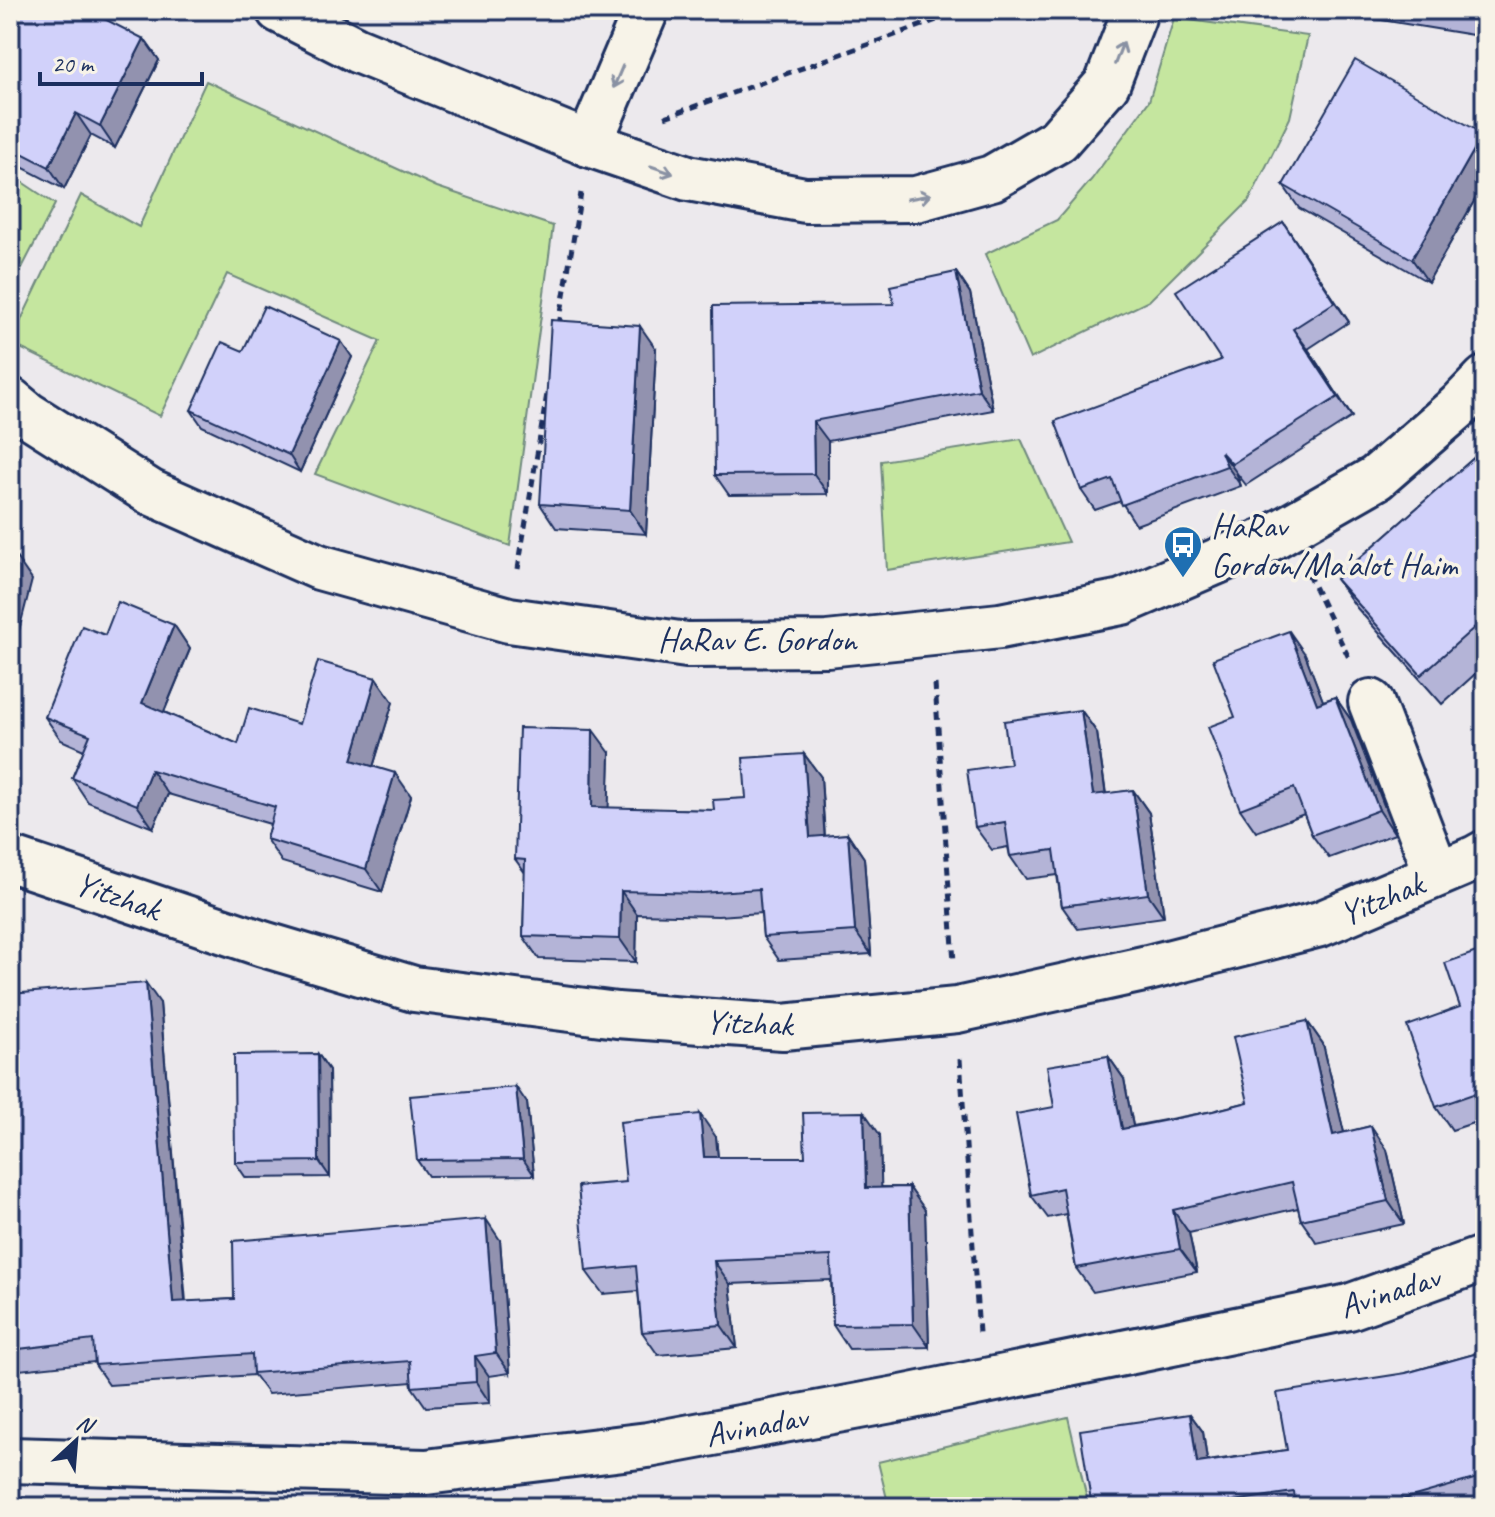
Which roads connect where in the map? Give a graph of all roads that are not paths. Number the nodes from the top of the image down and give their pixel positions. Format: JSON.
{"nodes":[{"id":1,"x":279,"y":10,"type":"edge"},
{"id":2,"x":646,"y":10,"type":"edge"},
{"id":3,"x":1132,"y":10,"type":"edge"},
{"id":4,"x":589,"y":144,"type":"junction"},
{"id":5,"x":1485,"y":379,"type":"edge"},
{"id":6,"x":10,"y":400,"type":"edge"},
{"id":7,"x":1371,"y":702,"type":"road end"},
{"id":8,"x":1485,"y":853,"type":"edge"},
{"id":9,"x":10,"y":859,"type":"edge"},
{"id":10,"x":1437,"y":874,"type":"junction"},
{"id":11,"x":1485,"y":1258,"type":"edge"},
{"id":12,"x":10,"y":1460,"type":"edge"},
{"id":13,"x":361,"y":1488,"type":"edge"}],
"edges":[{"from":1,"to":4,"type":"street"},
{"from":2,"to":4,"type":"street","one_way":true},
{"from":4,"to":3,"type":"street","one_way":true},
{"from":5,"to":6,"type":"street","name":"HaRav E. Gordon"},
{"from":7,"to":10,"type":"street"},
{"from":8,"to":10,"type":"street","name":"Yitzhak"},
{"from":9,"to":10,"type":"street","name":"Yitzhak"},
{"from":11,"to":13,"type":"street","name":"Avinadav"},
{"from":12,"to":13,"type":"street","name":"Avinadav"}]}
